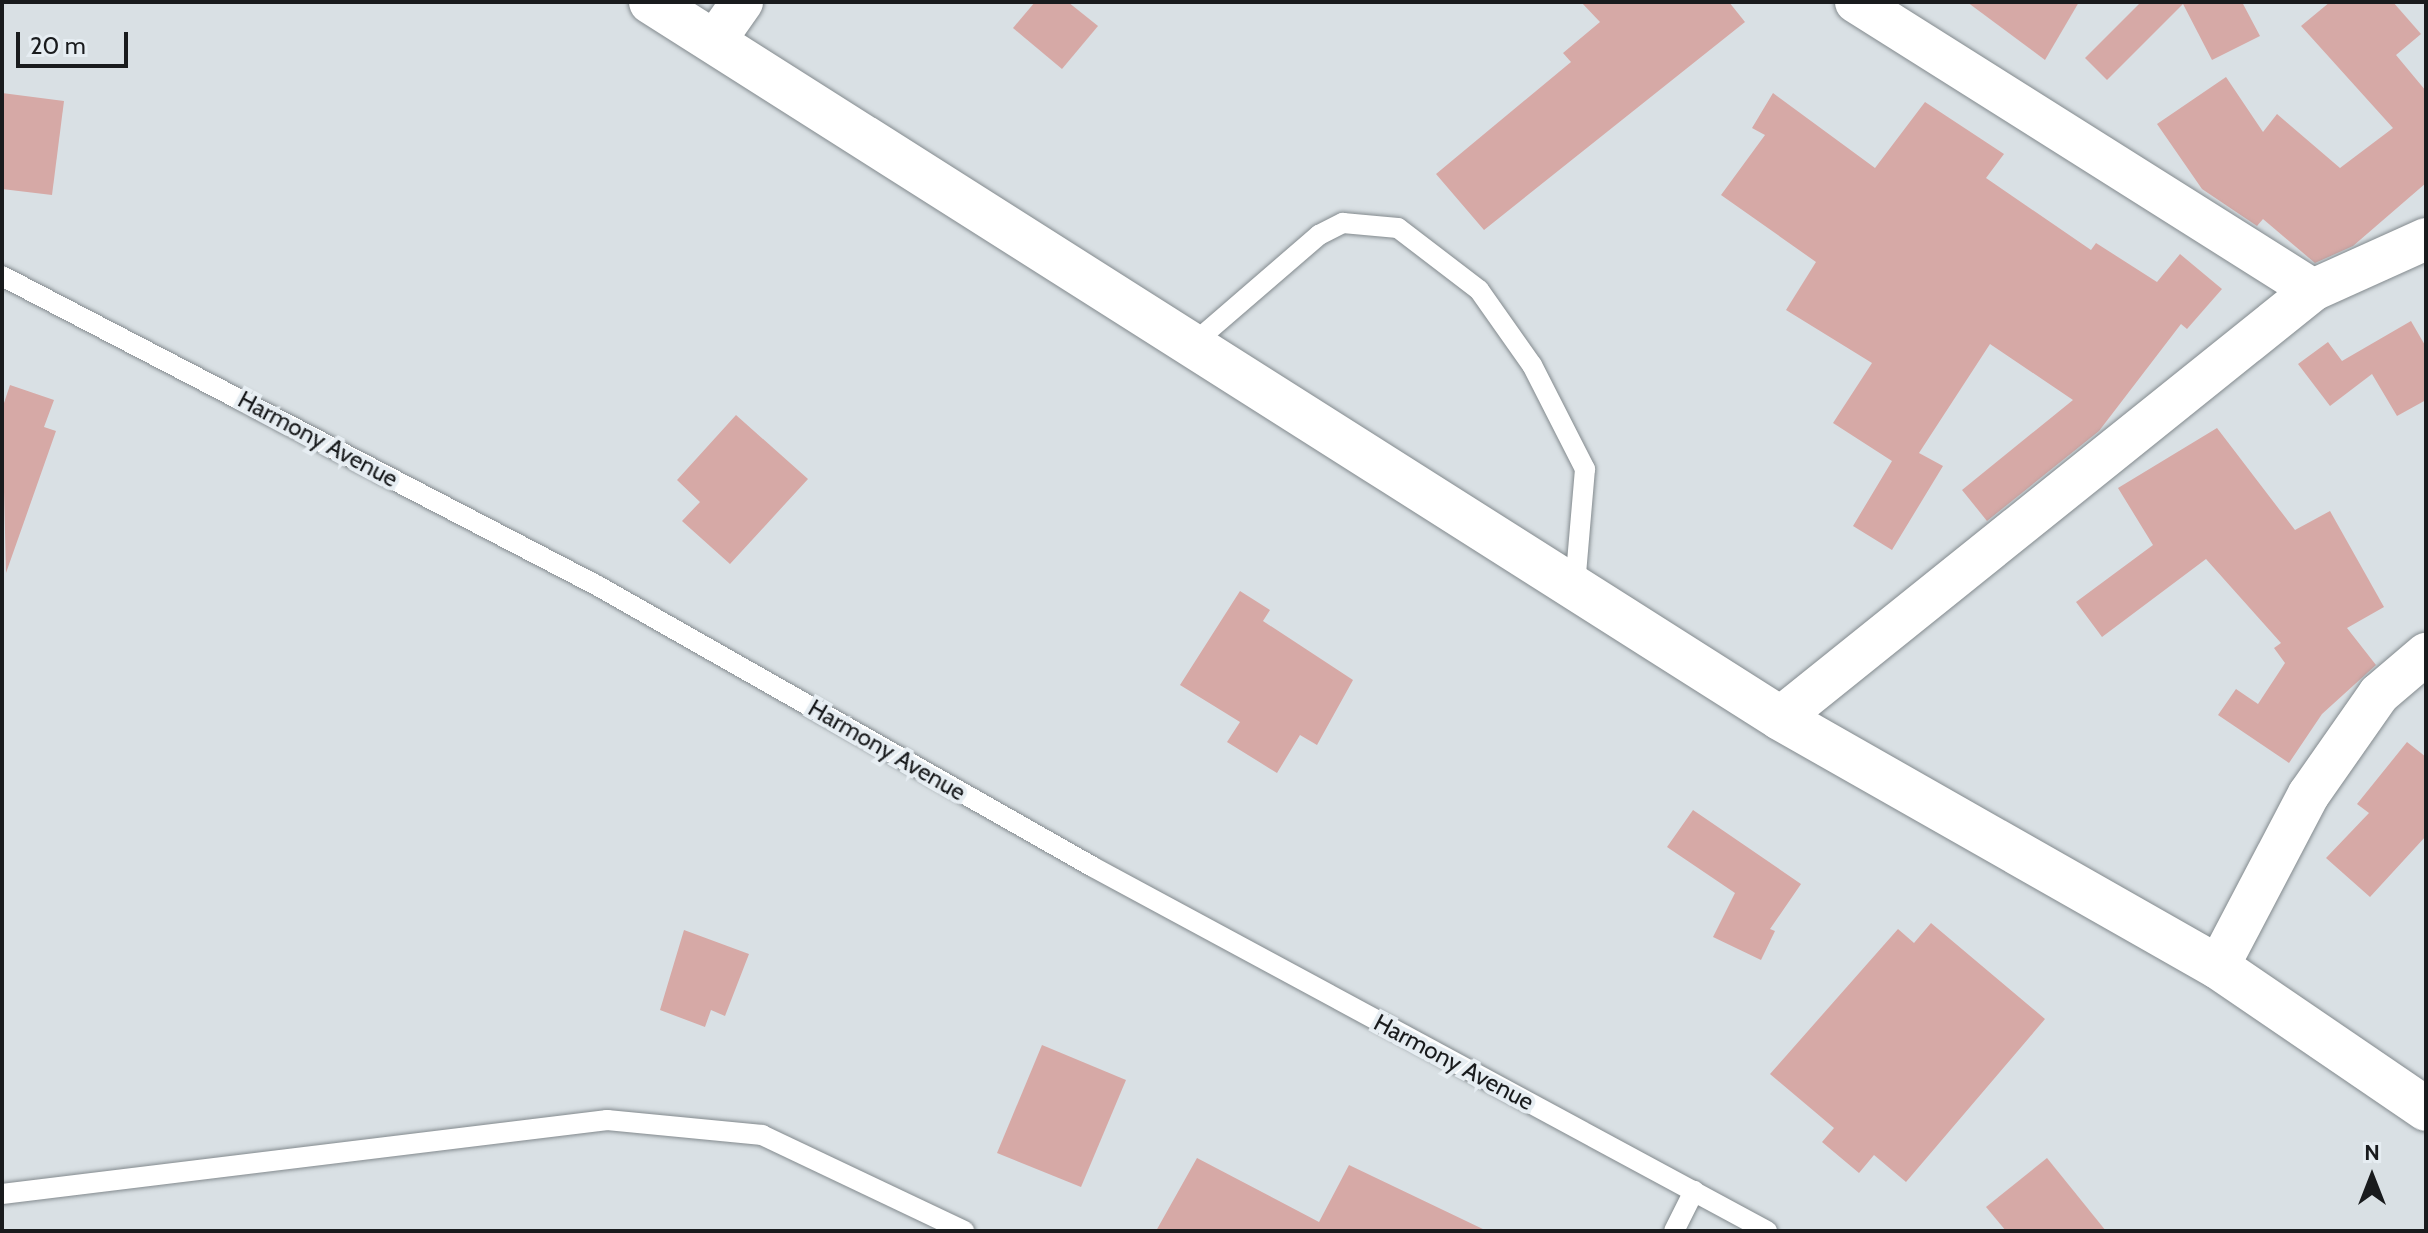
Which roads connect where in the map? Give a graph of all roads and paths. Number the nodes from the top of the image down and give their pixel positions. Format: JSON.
{"nodes":[{"id":1,"x":651,"y":2,"type":"edge"},
{"id":2,"x":742,"y":2,"type":"edge"},
{"id":3,"x":1856,"y":2,"type":"edge"},
{"id":4,"x":714,"y":42,"type":"junction"},
{"id":5,"x":2426,"y":239,"type":"edge"},
{"id":6,"x":2,"y":276,"type":"edge"},
{"id":7,"x":2313,"y":290,"type":"junction"},
{"id":8,"x":1195,"y":342,"type":"junction"},
{"id":9,"x":1575,"y":586,"type":"junction"},
{"id":10,"x":2426,"y":654,"type":"edge"},
{"id":11,"x":1780,"y":718,"type":"junction"},
{"id":12,"x":2218,"y":967,"type":"junction"},
{"id":13,"x":2426,"y":1109,"type":"edge"},
{"id":14,"x":1694,"y":1191,"type":"junction"},
{"id":15,"x":2,"y":1194,"type":"edge"},
{"id":16,"x":964,"y":1231,"type":"edge"},
{"id":17,"x":1674,"y":1231,"type":"edge"},
{"id":18,"x":1767,"y":1231,"type":"edge"}],
"edges":[{"from":1,"to":4,"type":"street"},
{"from":2,"to":4,"type":"street"},
{"from":3,"to":7,"type":"street"},
{"from":4,"to":8,"type":"street"},
{"from":5,"to":7,"type":"street"},
{"from":6,"to":14,"type":"lane","name":"Harmony Avenue"},
{"from":7,"to":11,"type":"street"},
{"from":8,"to":9,"type":"street"},
{"from":8,"to":9,"type":"lane"},
{"from":9,"to":11,"type":"street"},
{"from":10,"to":12,"type":"street"},
{"from":11,"to":12,"type":"street"},
{"from":12,"to":13,"type":"street"},
{"from":14,"to":17,"type":"lane"},
{"from":14,"to":18,"type":"lane","name":"Harmony Avenue"},
{"from":15,"to":16,"type":"lane"}]}
